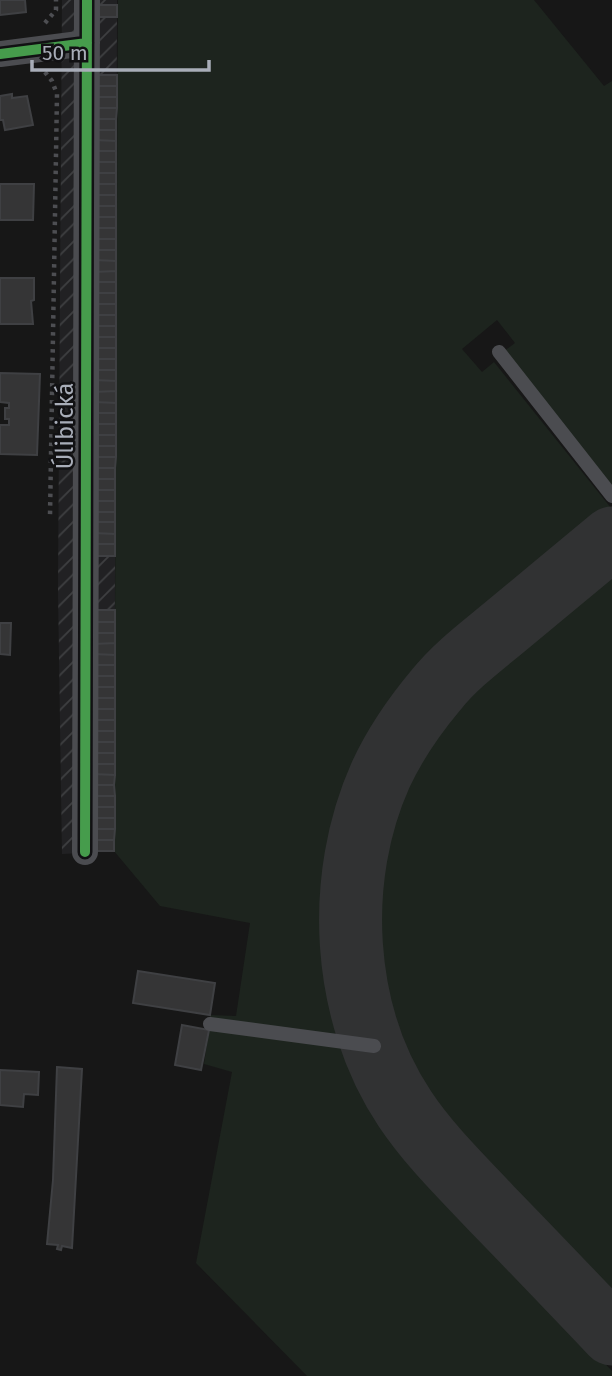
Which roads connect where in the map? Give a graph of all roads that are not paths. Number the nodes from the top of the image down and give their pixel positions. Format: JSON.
{"nodes":[{"id":1,"x":87,"y":0,"type":"edge"},
{"id":2,"x":87,"y":43,"type":"junction"},
{"id":3,"x":0,"y":54,"type":"edge"},
{"id":4,"x":499,"y":352,"type":"dead end"},
{"id":5,"x":612,"y":496,"type":"edge"},
{"id":6,"x":85,"y":852,"type":"dead end"},
{"id":7,"x":210,"y":1024,"type":"dead end"},
{"id":8,"x":374,"y":1046,"type":"dead end"}],
"edges":[{"from":1,"to":2,"type":"street","name":"Úlibická"},
{"from":2,"to":3,"type":"street"},
{"from":2,"to":6,"type":"street","name":"Úlibická"},
{"from":4,"to":5,"type":"lane"},
{"from":7,"to":8,"type":"lane"}]}
